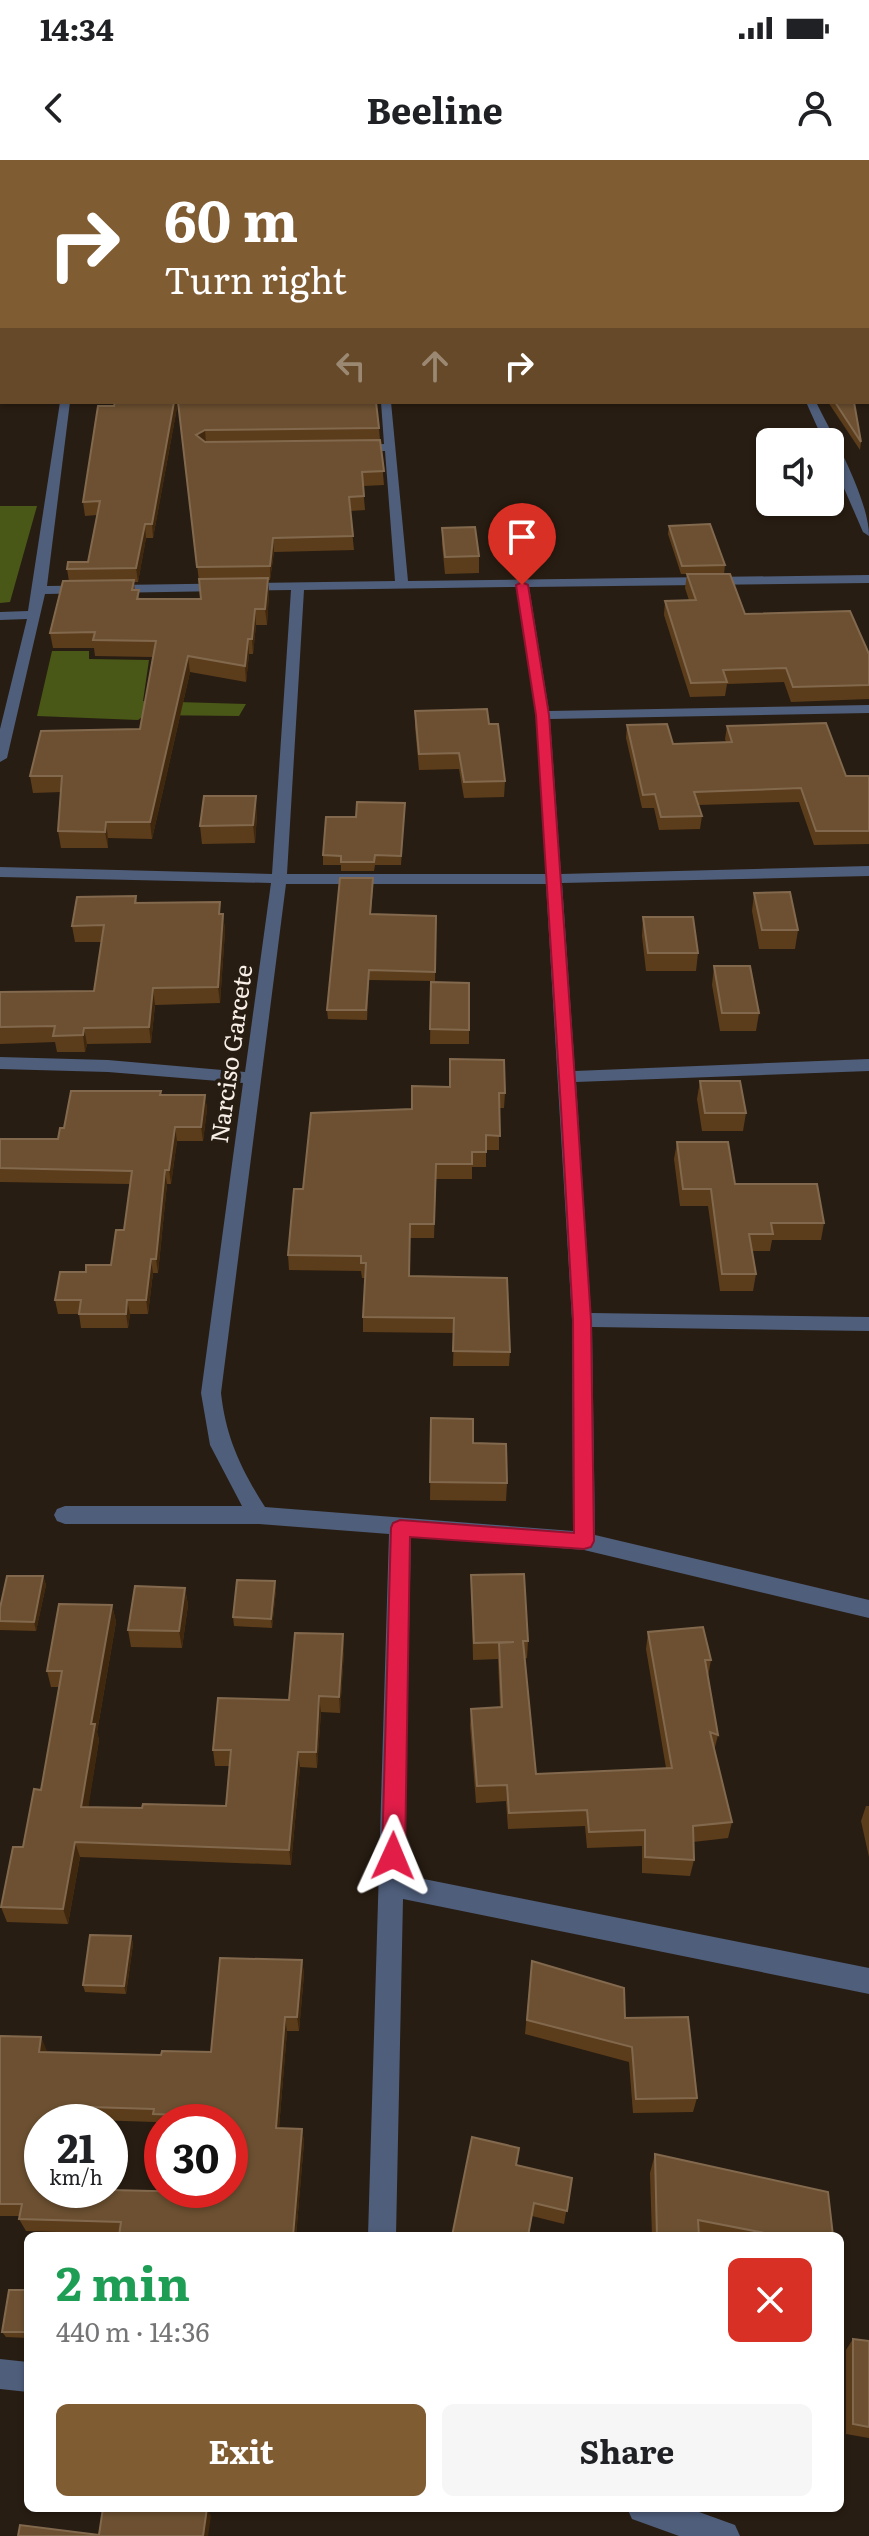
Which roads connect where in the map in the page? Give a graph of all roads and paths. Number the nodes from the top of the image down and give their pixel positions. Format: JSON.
{"nodes":[{"id":1,"x":65,"y":404,"type":"edge"},
{"id":2,"x":386,"y":404,"type":"edge"},
{"id":3,"x":812,"y":404,"type":"edge"},
{"id":4,"x":823,"y":428,"type":"edge"},
{"id":5,"x":391,"y":447,"type":"junction"},
{"id":6,"x":344,"y":448,"type":"edge"},
{"id":7,"x":844,"y":469,"type":"edge"},
{"id":8,"x":865,"y":510,"type":"edge"},
{"id":9,"x":869,"y":532,"type":"edge"},
{"id":10,"x":869,"y":579,"type":"edge"},
{"id":11,"x":402,"y":585,"type":"junction"},
{"id":12,"x":522,"y":585,"type":"junction"},
{"id":13,"x":298,"y":587,"type":"junction"},
{"id":14,"x":40,"y":590,"type":"junction"},
{"id":15,"x":34,"y":615,"type":"junction"},
{"id":16,"x":0,"y":616,"type":"edge"},
{"id":17,"x":869,"y":709,"type":"edge"},
{"id":18,"x":543,"y":715,"type":"junction"},
{"id":19,"x":0,"y":758,"type":"edge"},
{"id":20,"x":869,"y":871,"type":"edge"},
{"id":21,"x":0,"y":872,"type":"edge"},
{"id":22,"x":279,"y":879,"type":"junction"},
{"id":23,"x":552,"y":879,"type":"junction"},
{"id":24,"x":0,"y":1063,"type":"edge"},
{"id":25,"x":869,"y":1065,"type":"edge"},
{"id":26,"x":567,"y":1077,"type":"junction"},
{"id":27,"x":253,"y":1078,"type":"junction"},
{"id":28,"x":582,"y":1320,"type":"junction"},
{"id":29,"x":869,"y":1324,"type":"edge"},
{"id":30,"x":65,"y":1515,"type":"dead end"},
{"id":31,"x":259,"y":1515,"type":"junction"},
{"id":32,"x":400,"y":1528,"type":"junction"},
{"id":33,"x":584,"y":1541,"type":"junction"},
{"id":34,"x":869,"y":1609,"type":"edge"},
{"id":35,"x":393,"y":1885,"type":"junction"},
{"id":36,"x":869,"y":1981,"type":"edge"},
{"id":37,"x":382,"y":2232,"type":"edge"},
{"id":38,"x":0,"y":2374,"type":"edge"},
{"id":39,"x":24,"y":2377,"type":"edge"},
{"id":40,"x":655,"y":2512,"type":"edge"},
{"id":41,"x":724,"y":2536,"type":"edge"}],
"edges":[{"from":1,"to":14,"type":"street"},
{"from":2,"to":5,"type":"street"},
{"from":3,"to":4,"type":"street"},
{"from":5,"to":6,"type":"street"},
{"from":5,"to":11,"type":"street"},
{"from":7,"to":8,"type":"street"},
{"from":8,"to":9,"type":"street"},
{"from":10,"to":12,"type":"street"},
{"from":11,"to":12,"type":"street"},
{"from":11,"to":13,"type":"street"},
{"from":12,"to":18,"type":"street"},
{"from":13,"to":14,"type":"street"},
{"from":13,"to":22,"type":"street","name":"Narciso Garcete"},
{"from":14,"to":15,"type":"street"},
{"from":15,"to":16,"type":"street"},
{"from":15,"to":19,"type":"street"},
{"from":17,"to":18,"type":"street"},
{"from":18,"to":23,"type":"street"},
{"from":20,"to":23,"type":"street"},
{"from":21,"to":22,"type":"street"},
{"from":22,"to":23,"type":"street"},
{"from":22,"to":27,"type":"street","name":"Narciso Garcete"},
{"from":23,"to":26,"type":"street"},
{"from":24,"to":27,"type":"street"},
{"from":25,"to":26,"type":"street"},
{"from":26,"to":28,"type":"street"},
{"from":27,"to":31,"type":"street","name":"Narciso Garcete"},
{"from":28,"to":29,"type":"street"},
{"from":28,"to":33,"type":"street"},
{"from":30,"to":31,"type":"street"},
{"from":31,"to":32,"type":"street"},
{"from":32,"to":33,"type":"street"},
{"from":32,"to":35,"type":"street"},
{"from":33,"to":34,"type":"street"},
{"from":35,"to":36,"type":"street"},
{"from":35,"to":37,"type":"street"},
{"from":38,"to":39,"type":"street"},
{"from":40,"to":41,"type":"street"}]}
